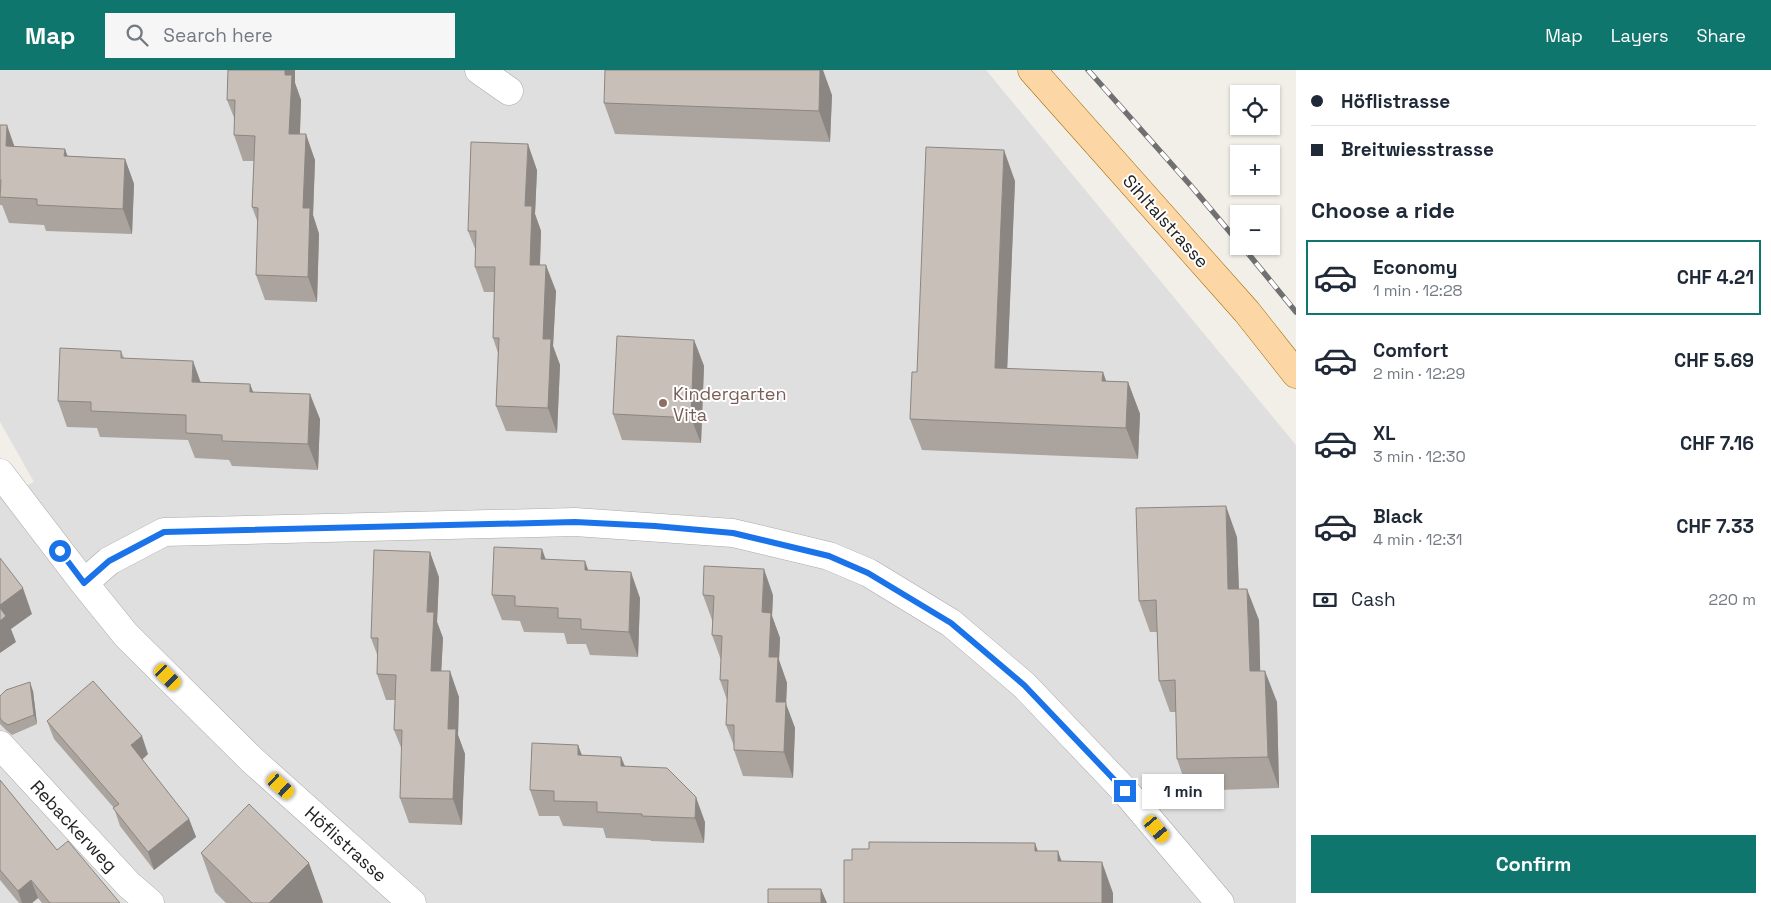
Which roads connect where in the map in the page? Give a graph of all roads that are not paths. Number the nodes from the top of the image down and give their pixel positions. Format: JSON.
{"nodes":[{"id":1,"x":479,"y":70,"type":"edge"},
{"id":2,"x":1032,"y":70,"type":"edge"},
{"id":3,"x":509,"y":90,"type":"dead end"},
{"id":4,"x":1296,"y":374,"type":"edge"},
{"id":5,"x":0,"y":473,"type":"edge"},
{"id":6,"x":84,"y":583,"type":"junction"},
{"id":7,"x":0,"y":745,"type":"edge"},
{"id":8,"x":150,"y":903,"type":"edge"},
{"id":9,"x":412,"y":903,"type":"edge"},
{"id":10,"x":1220,"y":903,"type":"edge"}],
"edges":[{"from":1,"to":3,"type":"street"},
{"from":2,"to":4,"type":"main road","name":"Sihltalstrasse"},
{"from":5,"to":6,"type":"street","name":"Höflistrasse"},
{"from":6,"to":9,"type":"street","name":"Höflistrasse"},
{"from":6,"to":10,"type":"street"},
{"from":7,"to":8,"type":"street","name":"Rebackerweg"}]}
